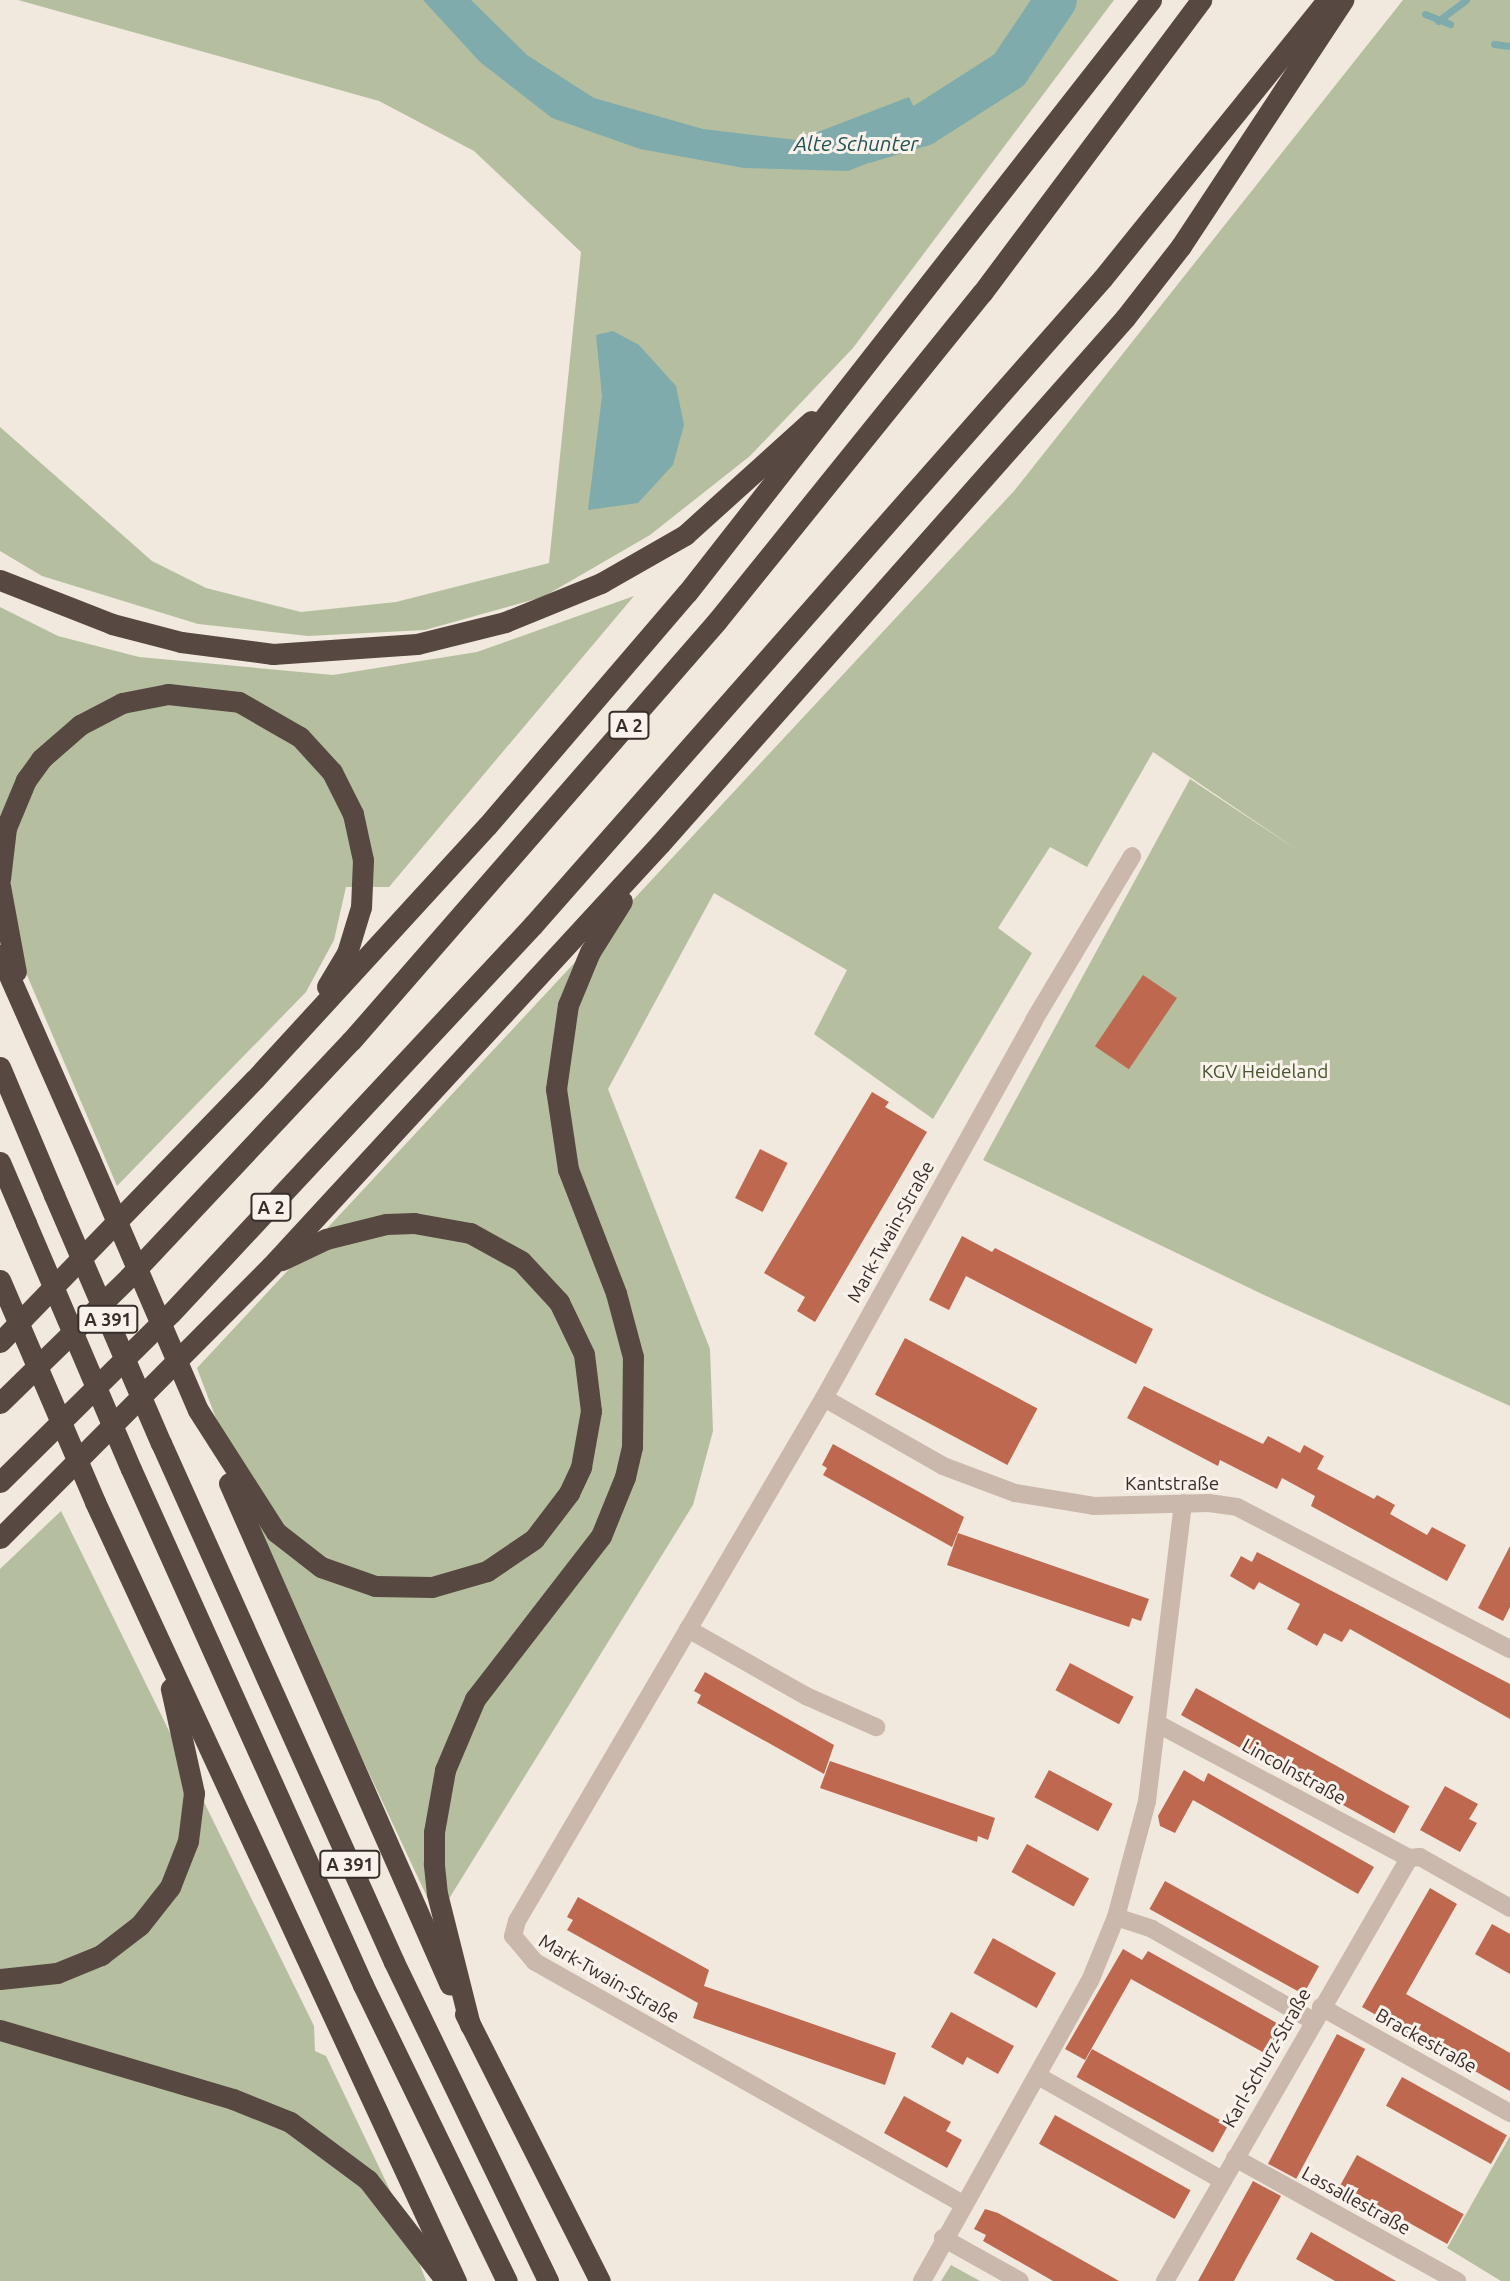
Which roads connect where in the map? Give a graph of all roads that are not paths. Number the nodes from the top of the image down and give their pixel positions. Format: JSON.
{"nodes":[{"id":1,"x":1152,"y":0,"type":"edge"},
{"id":2,"x":1201,"y":0,"type":"edge"},
{"id":3,"x":1327,"y":0,"type":"edge"},
{"id":4,"x":1343,"y":0,"type":"edge"},
{"id":5,"x":889,"y":339,"type":"junction"},
{"id":6,"x":0,"y":580,"type":"edge"},
{"id":7,"x":660,"y":844,"type":"junction"},
{"id":8,"x":1132,"y":856,"type":"dead end"},
{"id":9,"x":0,"y":879,"type":"edge"},
{"id":10,"x":0,"y":886,"type":"edge"},
{"id":11,"x":0,"y":955,"type":"edge"},
{"id":12,"x":23,"y":1005,"type":"junction"},
{"id":13,"x":0,"y":1067,"type":"edge"},
{"id":14,"x":255,"y":1079,"type":"junction"},
{"id":15,"x":0,"y":1163,"type":"edge"},
{"id":16,"x":271,"y":1266,"type":"junction"},
{"id":17,"x":0,"y":1280,"type":"edge"},
{"id":18,"x":0,"y":1342,"type":"edge"},
{"id":19,"x":824,"y":1398,"type":"junction"},
{"id":20,"x":0,"y":1403,"type":"edge"},
{"id":21,"x":198,"y":1410,"type":"junction"},
{"id":22,"x":0,"y":1482,"type":"edge"},
{"id":23,"x":1183,"y":1503,"type":"junction"},
{"id":24,"x":0,"y":1538,"type":"edge"},
{"id":25,"x":688,"y":1629,"type":"junction"},
{"id":26,"x":157,"y":1637,"type":"junction"},
{"id":27,"x":1510,"y":1649,"type":"edge"},
{"id":28,"x":1158,"y":1724,"type":"junction"},
{"id":29,"x":876,"y":1727,"type":"dead end"},
{"id":30,"x":1409,"y":1858,"type":"junction"},
{"id":31,"x":1510,"y":1908,"type":"edge"},
{"id":32,"x":1116,"y":1917,"type":"junction"},
{"id":33,"x":0,"y":1979,"type":"edge"},
{"id":34,"x":1317,"y":2014,"type":"junction"},
{"id":35,"x":470,"y":2025,"type":"junction"},
{"id":36,"x":0,"y":2031,"type":"edge"},
{"id":37,"x":1038,"y":2076,"type":"junction"},
{"id":38,"x":1510,"y":2113,"type":"edge"},
{"id":39,"x":1234,"y":2158,"type":"junction"},
{"id":40,"x":1222,"y":2180,"type":"junction"},
{"id":41,"x":963,"y":2204,"type":"junction"},
{"id":42,"x":943,"y":2238,"type":"junction"},
{"id":43,"x":446,"y":2281,"type":"edge"},
{"id":44,"x":456,"y":2281,"type":"edge"},
{"id":45,"x":507,"y":2281,"type":"edge"},
{"id":46,"x":548,"y":2281,"type":"edge"},
{"id":47,"x":600,"y":2281,"type":"edge"},
{"id":48,"x":922,"y":2281,"type":"edge"},
{"id":49,"x":1020,"y":2281,"type":"edge"},
{"id":50,"x":1166,"y":2281,"type":"edge"},
{"id":51,"x":1457,"y":2281,"type":"edge"}],
"edges":[{"from":1,"to":5,"type":"highway"},
{"from":2,"to":20,"type":"highway","number":"A 2"},
{"from":3,"to":22,"type":"highway","number":"A 2"},
{"from":4,"to":7,"type":"highway"},
{"from":5,"to":6,"type":"highway"},
{"from":5,"to":14,"type":"highway"},
{"from":7,"to":16,"type":"highway"},
{"from":7,"to":35,"type":"highway"},
{"from":8,"to":19,"type":"street","name":"Mark-Twain-Straße"},
{"from":9,"to":14,"type":"highway"},
{"from":10,"to":12,"type":"highway"},
{"from":11,"to":12,"type":"highway"},
{"from":12,"to":21,"type":"highway","bridge":true},
{"from":13,"to":46,"type":"highway","number":"A 391","bridge":true},
{"from":14,"to":18,"type":"highway"},
{"from":15,"to":45,"type":"highway","number":"A 391","bridge":true},
{"from":16,"to":21,"type":"highway"},
{"from":16,"to":24,"type":"highway"},
{"from":17,"to":26,"type":"highway","bridge":true},
{"from":19,"to":23,"type":"street","name":"Kantstraße"},
{"from":19,"to":25,"type":"street","name":"Mark-Twain-Straße"},
{"from":21,"to":35,"type":"highway"},
{"from":23,"to":27,"type":"street","name":"Kantstraße"},
{"from":23,"to":28,"type":"street"},
{"from":25,"to":29,"type":"street"},
{"from":25,"to":41,"type":"street","name":"Mark-Twain-Straße"},
{"from":26,"to":33,"type":"highway"},
{"from":26,"to":44,"type":"highway"},
{"from":28,"to":30,"type":"street","name":"Lincolnstraße"},
{"from":28,"to":32,"type":"street"},
{"from":30,"to":31,"type":"street","name":"Lincolnstraße"},
{"from":30,"to":34,"type":"street","name":"Karl-Schurz-Straße"},
{"from":32,"to":34,"type":"street"},
{"from":32,"to":37,"type":"street"},
{"from":34,"to":38,"type":"street","name":"Brackestraße"},
{"from":34,"to":39,"type":"street","name":"Karl-Schurz-Straße"},
{"from":35,"to":47,"type":"highway"},
{"from":36,"to":43,"type":"highway"},
{"from":37,"to":40,"type":"street"},
{"from":37,"to":41,"type":"street"},
{"from":39,"to":40,"type":"street","name":"Karl-Schurz-Straße"},
{"from":39,"to":51,"type":"street","name":"Lassallestraße"},
{"from":40,"to":50,"type":"street","name":"Karl-Schurz-Straße"},
{"from":41,"to":42,"type":"street"},
{"from":42,"to":48,"type":"street"},
{"from":42,"to":49,"type":"street"}]}
